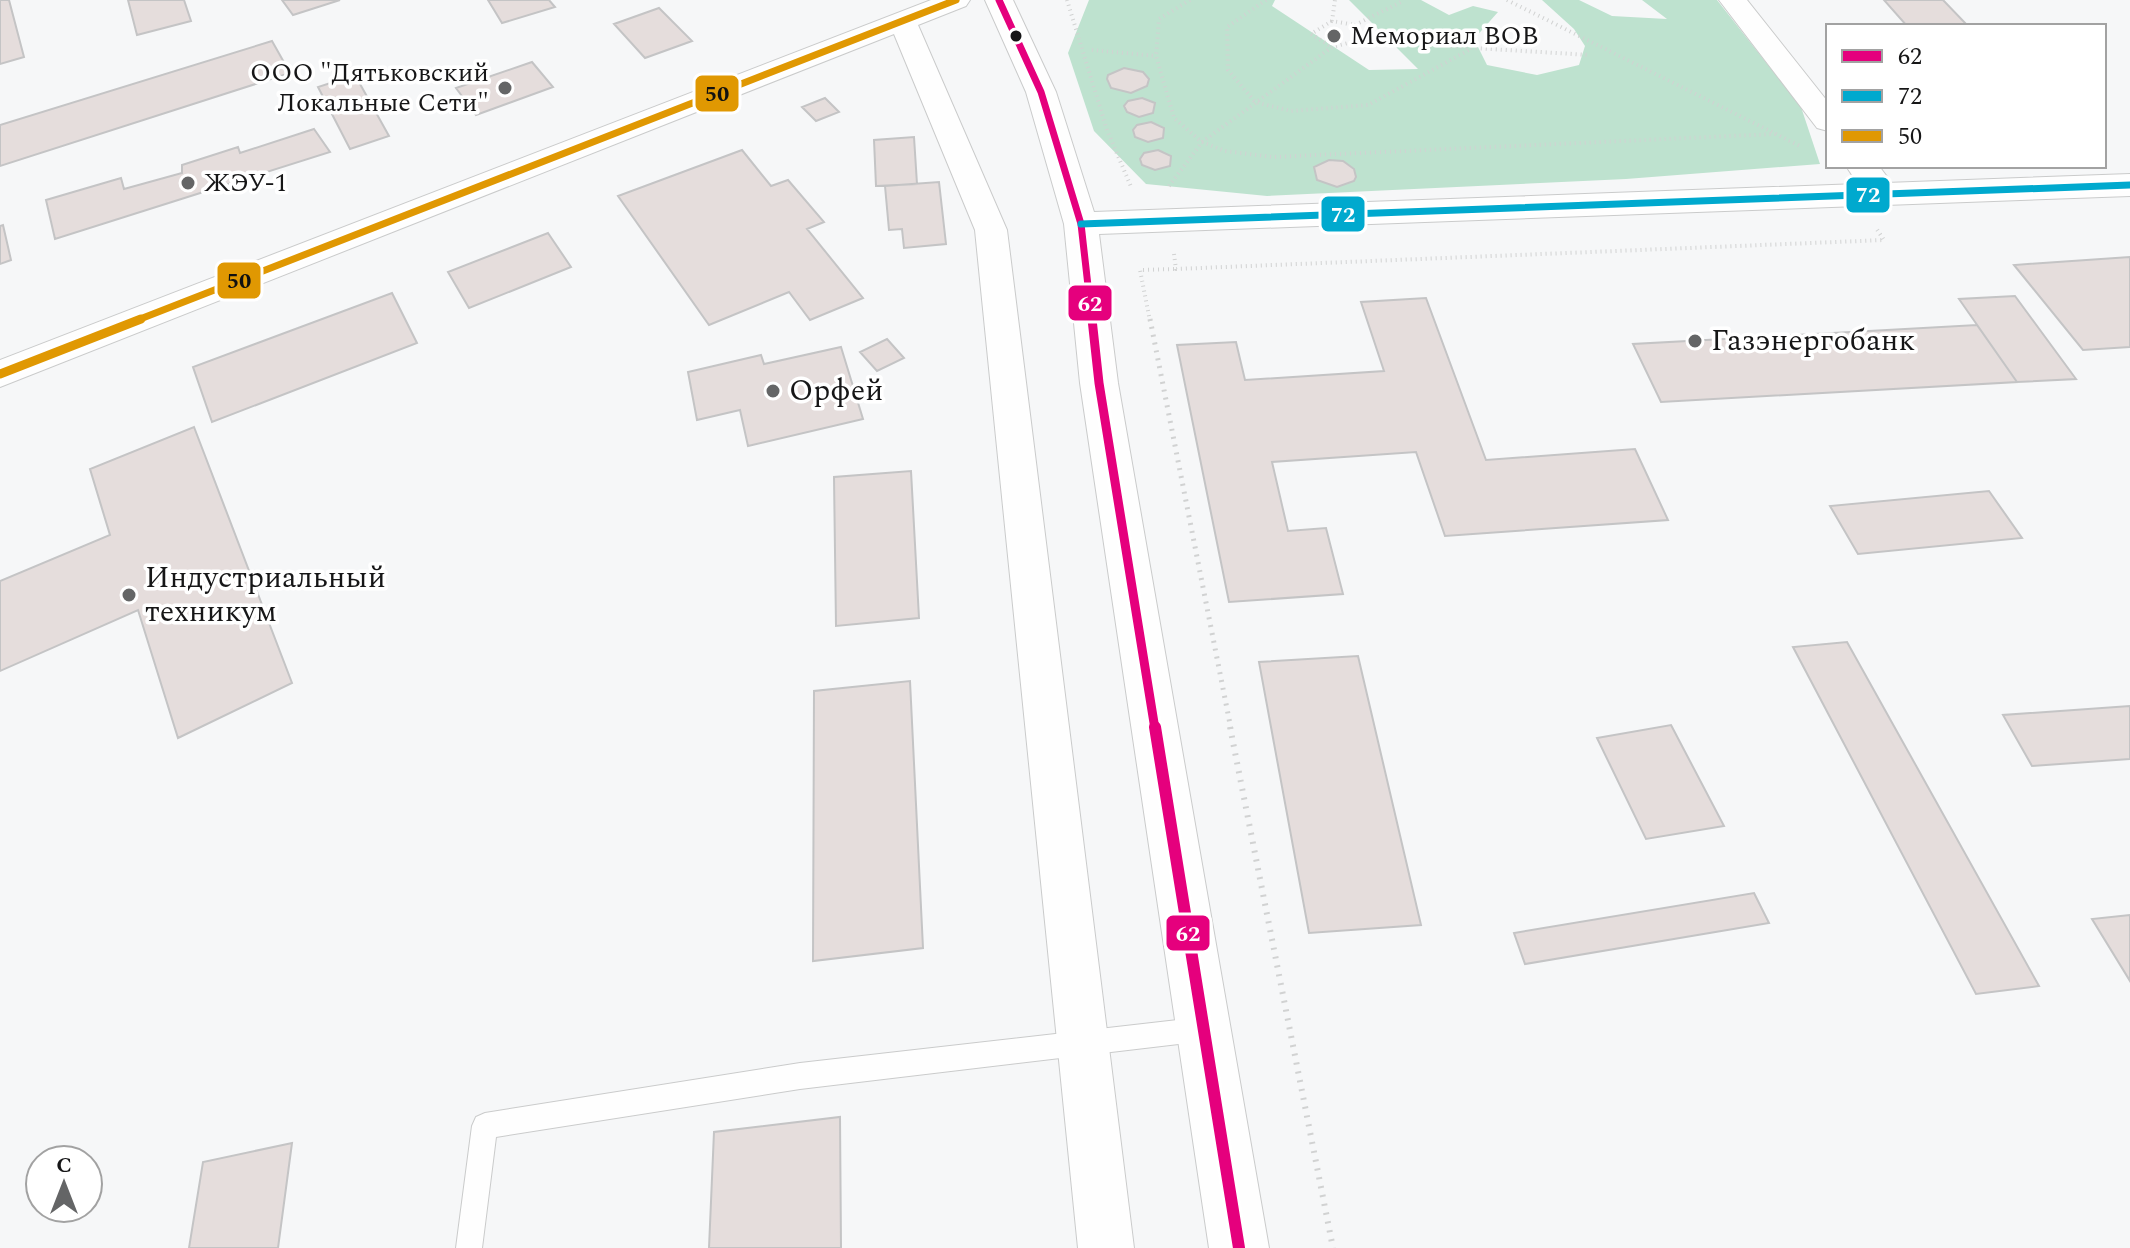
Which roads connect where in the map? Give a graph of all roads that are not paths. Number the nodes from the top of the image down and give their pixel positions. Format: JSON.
{"nodes":[{"id":1,"x":956,"y":0,"type":"edge"},
{"id":2,"x":999,"y":0,"type":"edge"},
{"id":3,"x":1733,"y":0,"type":"edge"},
{"id":4,"x":903,"y":21,"type":"junction"},
{"id":5,"x":1826,"y":119,"type":"edge"},
{"id":6,"x":1866,"y":185,"type":"edge"},
{"id":7,"x":2130,"y":185,"type":"edge"},
{"id":8,"x":1081,"y":224,"type":"junction"},
{"id":9,"x":0,"y":374,"type":"edge"},
{"id":10,"x":1204,"y":1029,"type":"junction"},
{"id":11,"x":1084,"y":1043,"type":"junction"},
{"id":12,"x":469,"y":1248,"type":"edge"},
{"id":13,"x":1106,"y":1248,"type":"edge"},
{"id":14,"x":1239,"y":1248,"type":"edge"}],
"edges":[{"from":1,"to":4,"type":"street"},
{"from":2,"to":8,"type":"main road"},
{"from":3,"to":5,"type":"street"},
{"from":4,"to":9,"type":"street"},
{"from":4,"to":11,"type":"street"},
{"from":6,"to":7,"type":"main road"},
{"from":6,"to":8,"type":"main road"},
{"from":8,"to":10,"type":"main road"},
{"from":10,"to":11,"type":"lane"},
{"from":10,"to":14,"type":"main road"},
{"from":11,"to":12,"type":"lane"},
{"from":11,"to":13,"type":"street"}]}
